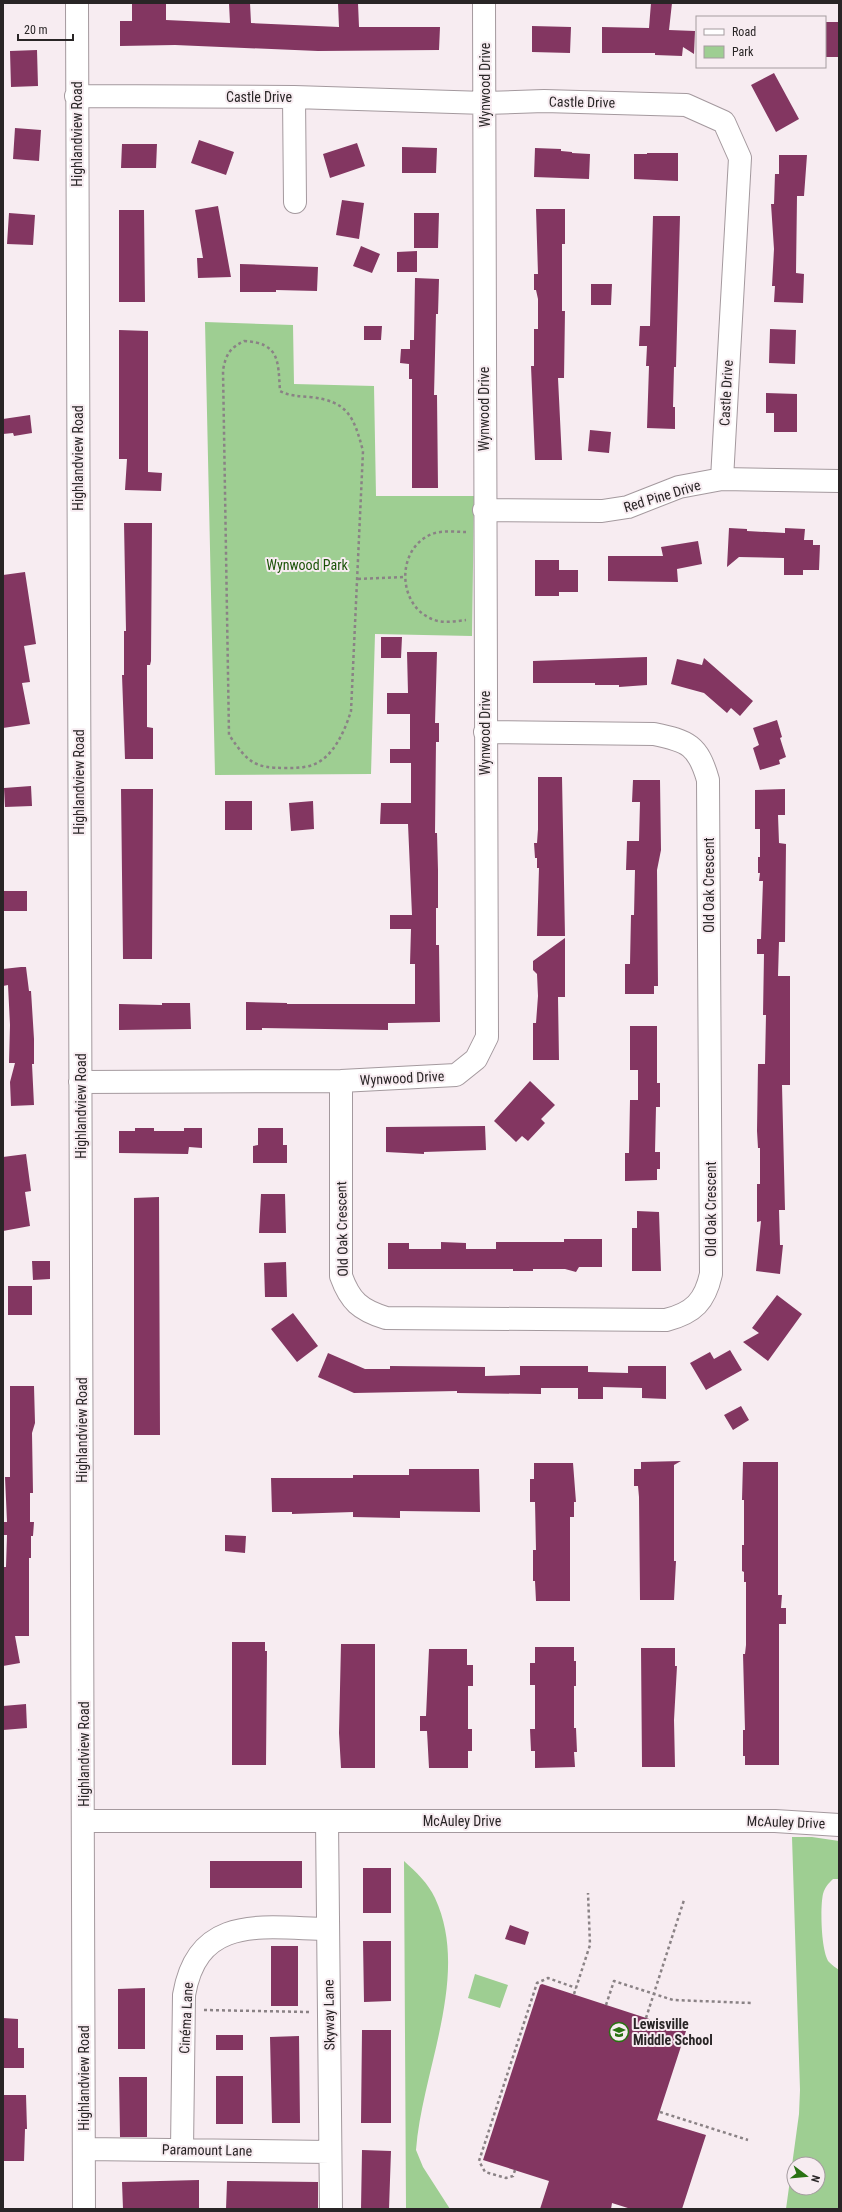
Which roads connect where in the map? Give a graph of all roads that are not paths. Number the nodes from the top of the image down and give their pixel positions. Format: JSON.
{"nodes":[{"id":1,"x":77,"y":3,"type":"edge"},
{"id":2,"x":484,"y":3,"type":"edge"},
{"id":3,"x":76,"y":96,"type":"junction"},
{"id":4,"x":294,"y":97,"type":"junction"},
{"id":5,"x":485,"y":103,"type":"junction"},
{"id":6,"x":295,"y":202,"type":"dead end"},
{"id":7,"x":722,"y":479,"type":"junction"},
{"id":8,"x":839,"y":480,"type":"edge"},
{"id":9,"x":484,"y":510,"type":"junction"},
{"id":10,"x":485,"y":732,"type":"junction"},
{"id":11,"x":341,"y":1081,"type":"junction"},
{"id":12,"x":80,"y":1082,"type":"junction"},
{"id":13,"x":84,"y":1821,"type":"junction"},
{"id":14,"x":327,"y":1821,"type":"junction"},
{"id":15,"x":839,"y":1825,"type":"edge"},
{"id":16,"x":328,"y":1929,"type":"junction"},
{"id":17,"x":84,"y":2149,"type":"junction"},
{"id":18,"x":182,"y":2150,"type":"junction"},
{"id":19,"x":330,"y":2152,"type":"junction"},
{"id":20,"x":84,"y":2209,"type":"edge"},
{"id":21,"x":330,"y":2209,"type":"edge"}],
"edges":[{"from":1,"to":3,"type":"street","name":"Highlandview Road"},
{"from":2,"to":5,"type":"street","name":"Wynwood Drive"},
{"from":3,"to":4,"type":"street","name":"Castle Drive"},
{"from":3,"to":12,"type":"street","name":"Highlandview Road"},
{"from":4,"to":5,"type":"street","name":"Castle Drive"},
{"from":4,"to":6,"type":"street"},
{"from":5,"to":7,"type":"street","name":"Castle Drive"},
{"from":5,"to":9,"type":"street","name":"Wynwood Drive"},
{"from":7,"to":8,"type":"street","name":"Red Pine Drive"},
{"from":7,"to":9,"type":"street","name":"Red Pine Drive"},
{"from":9,"to":10,"type":"street","name":"Wynwood Drive"},
{"from":10,"to":11,"type":"street","name":"Wynwood Drive"},
{"from":10,"to":11,"type":"street","name":"Old Oak Crescent"},
{"from":11,"to":12,"type":"street","name":"Wynwood Drive"},
{"from":12,"to":13,"type":"street","name":"Highlandview Road"},
{"from":13,"to":14,"type":"street","name":"McAuley Drive"},
{"from":13,"to":17,"type":"street","name":"Highlandview Road"},
{"from":14,"to":15,"type":"street","name":"McAuley Drive"},
{"from":14,"to":16,"type":"street","name":"Skyway Lane"},
{"from":16,"to":18,"type":"street","name":"Cinéma Lane"},
{"from":16,"to":19,"type":"street","name":"Skyway Lane"},
{"from":17,"to":18,"type":"street","name":"Paramount Lane"},
{"from":17,"to":20,"type":"street","name":"Highlandview Road"},
{"from":18,"to":19,"type":"street","name":"Paramount Lane"},
{"from":19,"to":21,"type":"street","name":"Skyway Lane"}]}
